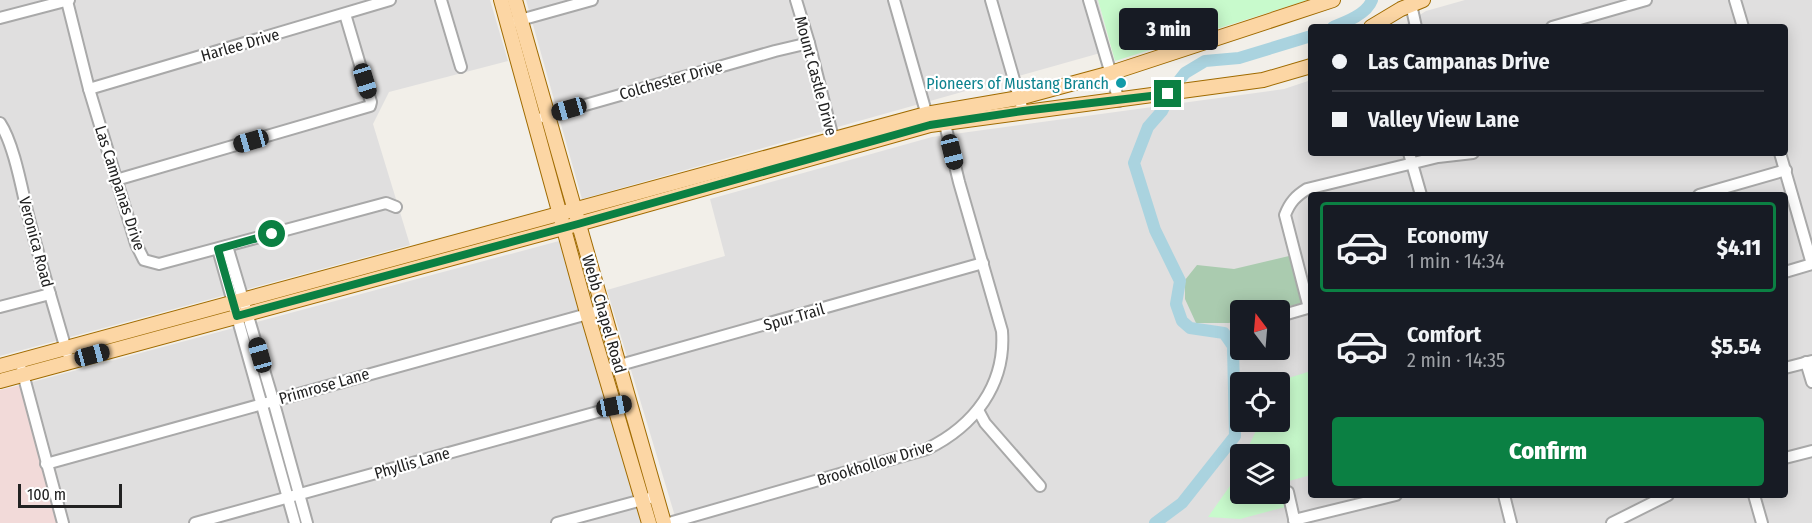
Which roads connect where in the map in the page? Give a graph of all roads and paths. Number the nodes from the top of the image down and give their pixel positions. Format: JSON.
{"nodes":[{"id":1,"x":68,"y":0,"type":"edge"},
{"id":2,"x":390,"y":0,"type":"edge"},
{"id":3,"x":441,"y":0,"type":"edge"},
{"id":4,"x":501,"y":0,"type":"edge"},
{"id":5,"x":515,"y":0,"type":"edge"},
{"id":6,"x":592,"y":0,"type":"edge"},
{"id":7,"x":796,"y":0,"type":"edge"},
{"id":8,"x":894,"y":0,"type":"edge"},
{"id":9,"x":991,"y":0,"type":"edge"},
{"id":10,"x":1089,"y":0,"type":"edge"},
{"id":11,"x":1334,"y":0,"type":"edge"},
{"id":12,"x":1646,"y":0,"type":"edge"},
{"id":13,"x":1735,"y":0,"type":"edge"},
{"id":14,"x":1411,"y":4,"type":"edge"},
{"id":15,"x":345,"y":14,"type":"junction"},
{"id":16,"x":0,"y":18,"type":"edge"},
{"id":17,"x":514,"y":22,"type":"junction"},
{"id":18,"x":1376,"y":24,"type":"edge"},
{"id":19,"x":1415,"y":24,"type":"edge"},
{"id":20,"x":1562,"y":24,"type":"edge"},
{"id":21,"x":1742,"y":24,"type":"edge"},
{"id":22,"x":809,"y":43,"type":"junction"},
{"id":23,"x":461,"y":67,"type":"dead end"},
{"id":24,"x":1308,"y":67,"type":"edge"},
{"id":25,"x":1111,"y":73,"type":"junction"},
{"id":26,"x":89,"y":89,"type":"junction"},
{"id":27,"x":1119,"y":101,"type":"junction"},
{"id":28,"x":1021,"y":104,"type":"junction"},
{"id":29,"x":540,"y":117,"type":"junction"},
{"id":30,"x":943,"y":117,"type":"junction"},
{"id":31,"x":928,"y":119,"type":"junction"},
{"id":32,"x":0,"y":123,"type":"edge"},
{"id":33,"x":835,"y":145,"type":"junction"},
{"id":34,"x":1410,"y":156,"type":"edge"},
{"id":35,"x":1447,"y":156,"type":"edge"},
{"id":36,"x":1781,"y":156,"type":"edge"},
{"id":37,"x":1412,"y":165,"type":"junction"},
{"id":38,"x":1786,"y":170,"type":"junction"},
{"id":39,"x":116,"y":180,"type":"junction"},
{"id":40,"x":1420,"y":192,"type":"edge"},
{"id":41,"x":1709,"y":192,"type":"edge"},
{"id":42,"x":396,"y":207,"type":"dead end"},
{"id":43,"x":574,"y":210,"type":"junction"},
{"id":44,"x":560,"y":214,"type":"junction"},
{"id":45,"x":571,"y":226,"type":"junction"},
{"id":46,"x":222,"y":248,"type":"junction"},
{"id":47,"x":449,"y":251,"type":"junction"},
{"id":48,"x":982,"y":263,"type":"junction"},
{"id":49,"x":1812,"y":264,"type":"edge"},
{"id":50,"x":1788,"y":271,"type":"edge"},
{"id":51,"x":50,"y":294,"type":"junction"},
{"id":52,"x":238,"y":301,"type":"junction"},
{"id":53,"x":1308,"y":301,"type":"edge"},
{"id":54,"x":0,"y":308,"type":"edge"},
{"id":55,"x":1308,"y":309,"type":"edge"},
{"id":56,"x":602,"y":310,"type":"junction"},
{"id":57,"x":1290,"y":313,"type":"edge"},
{"id":58,"x":587,"y":314,"type":"junction"},
{"id":59,"x":243,"y":315,"type":"junction"},
{"id":60,"x":68,"y":355,"type":"junction"},
{"id":61,"x":20,"y":360,"type":"junction"},
{"id":62,"x":1809,"y":362,"type":"edge"},
{"id":63,"x":0,"y":366,"type":"edge"},
{"id":64,"x":619,"y":366,"type":"junction"},
{"id":65,"x":1788,"y":367,"type":"edge"},
{"id":66,"x":604,"y":369,"type":"junction"},
{"id":67,"x":23,"y":375,"type":"junction"},
{"id":68,"x":0,"y":381,"type":"edge"},
{"id":69,"x":1812,"y":382,"type":"edge"},
{"id":70,"x":273,"y":400,"type":"junction"},
{"id":71,"x":262,"y":403,"type":"junction"},
{"id":72,"x":630,"y":403,"type":"junction"},
{"id":73,"x":614,"y":406,"type":"junction"},
{"id":74,"x":978,"y":410,"type":"junction"},
{"id":75,"x":1812,"y":451,"type":"edge"},
{"id":76,"x":1788,"y":457,"type":"edge"},
{"id":77,"x":46,"y":464,"type":"junction"},
{"id":78,"x":1040,"y":486,"type":"dead end"},
{"id":79,"x":294,"y":496,"type":"junction"},
{"id":80,"x":657,"y":496,"type":"junction"},
{"id":81,"x":1385,"y":498,"type":"edge"},
{"id":82,"x":1505,"y":498,"type":"edge"},
{"id":83,"x":1662,"y":498,"type":"edge"},
{"id":84,"x":1755,"y":498,"type":"edge"},
{"id":85,"x":642,"y":500,"type":"junction"},
{"id":86,"x":1290,"y":502,"type":"edge"},
{"id":87,"x":1294,"y":522,"type":"edge"},
{"id":88,"x":63,"y":523,"type":"edge"},
{"id":89,"x":195,"y":523,"type":"edge"},
{"id":90,"x":295,"y":523,"type":"edge"},
{"id":91,"x":307,"y":523,"type":"edge"},
{"id":92,"x":557,"y":523,"type":"edge"},
{"id":93,"x":649,"y":523,"type":"edge"},
{"id":94,"x":663,"y":523,"type":"edge"},
{"id":95,"x":669,"y":523,"type":"edge"},
{"id":96,"x":1511,"y":523,"type":"edge"},
{"id":97,"x":1612,"y":523,"type":"edge"},
{"id":98,"x":1762,"y":523,"type":"edge"}],
"edges":[{"from":1,"to":16,"type":"street"},
{"from":1,"to":26,"type":"street","name":"Las Campanas Drive"},
{"from":2,"to":15,"type":"street","name":"Harlee Drive"},
{"from":3,"to":23,"type":"street"},
{"from":4,"to":17,"type":"main road","name":"Webb Chapel Road"},
{"from":5,"to":17,"type":"main road","name":"Webb Chapel Road"},
{"from":6,"to":17,"type":"street"},
{"from":7,"to":22,"type":"street","name":"Mount Castle Drive"},
{"from":8,"to":31,"type":"street"},
{"from":9,"to":28,"type":"street"},
{"from":10,"to":25,"type":"street"},
{"from":11,"to":25,"type":"main road"},
{"from":12,"to":20,"type":"street"},
{"from":13,"to":21,"type":"street"},
{"from":14,"to":18,"type":"main road"},
{"from":14,"to":19,"type":"street"},
{"from":15,"to":26,"type":"street","name":"Harlee Drive"},
{"from":15,"to":39,"type":"street"},
{"from":17,"to":29,"type":"main road","name":"Webb Chapel Road"},
{"from":22,"to":29,"type":"street","name":"Colchester Drive"},
{"from":22,"to":33,"type":"street","name":"Mount Castle Drive"},
{"from":24,"to":27,"type":"main road"},
{"from":25,"to":27,"type":"street"},
{"from":25,"to":28,"type":"main road"},
{"from":26,"to":39,"type":"street","name":"Las Campanas Drive"},
{"from":27,"to":28,"type":"main road"},
{"from":28,"to":30,"type":"main road"},
{"from":29,"to":43,"type":"main road","name":"Webb Chapel Road"},
{"from":29,"to":44,"type":"main road","name":"Webb Chapel Road"},
{"from":30,"to":31,"type":"main road"},
{"from":30,"to":48,"type":"street","name":"Brookhollow Drive"},
{"from":31,"to":33,"type":"main road"},
{"from":32,"to":51,"type":"street","name":"Veronica Road"},
{"from":33,"to":43,"type":"main road"},
{"from":33,"to":45,"type":"main road"},
{"from":34,"to":37,"type":"street"},
{"from":35,"to":37,"type":"street"},
{"from":36,"to":38,"type":"street"},
{"from":37,"to":40,"type":"street"},
{"from":37,"to":53,"type":"street"},
{"from":38,"to":41,"type":"street"},
{"from":38,"to":49,"type":"street"},
{"from":39,"to":46,"type":"street","name":"Las Campanas Drive"},
{"from":42,"to":46,"type":"street","name":"Las Campanas Drive"},
{"from":43,"to":44,"type":"main road"},
{"from":43,"to":45,"type":"main road","name":"Webb Chapel Road"},
{"from":44,"to":45,"type":"main road","name":"Webb Chapel Road"},
{"from":44,"to":47,"type":"main road"},
{"from":45,"to":47,"type":"main road"},
{"from":45,"to":56,"type":"main road","name":"Webb Chapel Road"},
{"from":45,"to":58,"type":"main road","name":"Webb Chapel Road"},
{"from":46,"to":52,"type":"street"},
{"from":47,"to":52,"type":"main road"},
{"from":47,"to":59,"type":"main road"},
{"from":48,"to":64,"type":"street","name":"Spur Trail"},
{"from":48,"to":74,"type":"street","name":"Brookhollow Drive"},
{"from":49,"to":50,"type":"street"},
{"from":51,"to":54,"type":"street"},
{"from":51,"to":60,"type":"street","name":"Veronica Road"},
{"from":52,"to":59,"type":"street"},
{"from":52,"to":60,"type":"main road"},
{"from":55,"to":57,"type":"street"},
{"from":56,"to":58,"type":"street","name":"Primrose Lane"},
{"from":56,"to":64,"type":"main road","name":"Webb Chapel Road"},
{"from":58,"to":66,"type":"main road","name":"Webb Chapel Road"},
{"from":58,"to":70,"type":"street","name":"Primrose Lane"},
{"from":59,"to":60,"type":"main road"},
{"from":59,"to":70,"type":"street"},
{"from":59,"to":71,"type":"street"},
{"from":60,"to":61,"type":"main road"},
{"from":60,"to":67,"type":"main road"},
{"from":61,"to":63,"type":"main road"},
{"from":61,"to":67,"type":"street"},
{"from":62,"to":65,"type":"street"},
{"from":62,"to":69,"type":"street"},
{"from":64,"to":66,"type":"street","name":"Spur Trail"},
{"from":64,"to":72,"type":"main road","name":"Webb Chapel Road"},
{"from":66,"to":73,"type":"main road","name":"Webb Chapel Road"},
{"from":67,"to":68,"type":"main road"},
{"from":67,"to":77,"type":"street"},
{"from":70,"to":71,"type":"street","name":"Primrose Lane"},
{"from":70,"to":79,"type":"street"},
{"from":71,"to":77,"type":"street","name":"Primrose Lane"},
{"from":71,"to":79,"type":"street"},
{"from":72,"to":73,"type":"street","name":"Phyllis Lane"},
{"from":72,"to":80,"type":"main road","name":"Webb Chapel Road"},
{"from":73,"to":79,"type":"street","name":"Phyllis Lane"},
{"from":73,"to":85,"type":"main road","name":"Webb Chapel Road"},
{"from":74,"to":78,"type":"street"},
{"from":74,"to":95,"type":"street","name":"Brookhollow Drive"},
{"from":75,"to":76,"type":"street"},
{"from":77,"to":88,"type":"street"},
{"from":79,"to":89,"type":"street","name":"Phyllis Lane"},
{"from":79,"to":90,"type":"street"},
{"from":79,"to":91,"type":"street"},
{"from":80,"to":85,"type":"street"},
{"from":80,"to":94,"type":"main road","name":"Webb Chapel Road"},
{"from":81,"to":87,"type":"street"},
{"from":82,"to":96,"type":"street"},
{"from":83,"to":97,"type":"street"},
{"from":84,"to":98,"type":"street"},
{"from":85,"to":92,"type":"street"},
{"from":85,"to":93,"type":"main road","name":"Webb Chapel Road"},
{"from":86,"to":87,"type":"street"}]}
